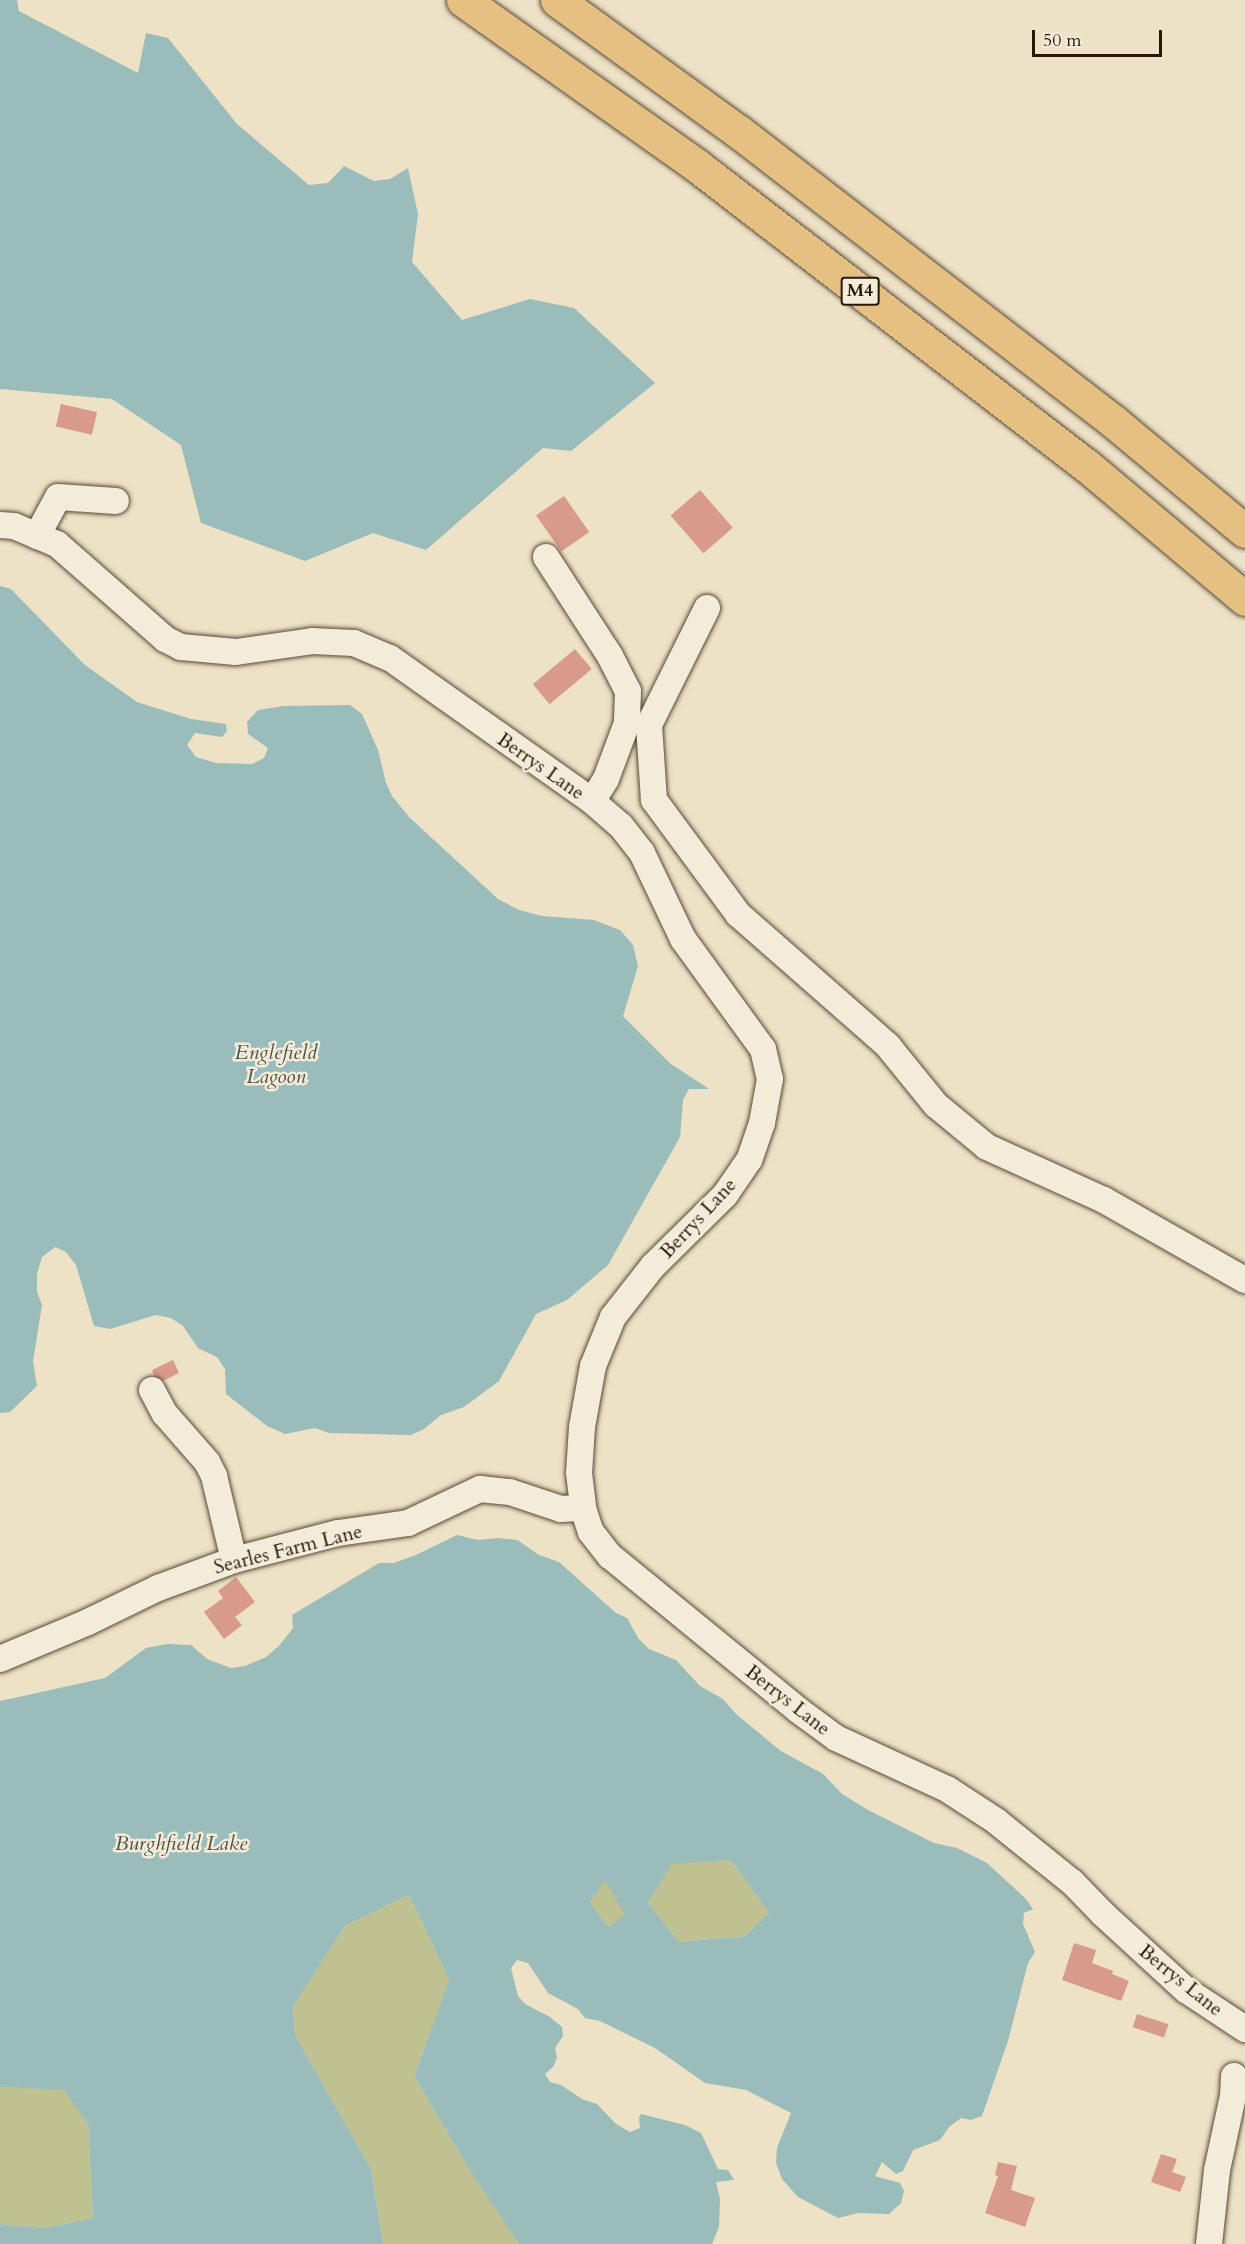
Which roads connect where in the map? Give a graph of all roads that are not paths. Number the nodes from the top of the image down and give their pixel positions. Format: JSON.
{"nodes":[{"id":1,"x":463,"y":0,"type":"edge"},
{"id":2,"x":556,"y":0,"type":"edge"},
{"id":3,"x":116,"y":501,"type":"dead end"},
{"id":4,"x":0,"y":525,"type":"edge"},
{"id":5,"x":1245,"y":531,"type":"edge"},
{"id":6,"x":37,"y":536,"type":"junction"},
{"id":7,"x":546,"y":557,"type":"dead end"},
{"id":8,"x":1245,"y":599,"type":"edge"},
{"id":9,"x":707,"y":608,"type":"dead end"},
{"id":10,"x":592,"y":801,"type":"junction"},
{"id":11,"x":1245,"y":1280,"type":"edge"},
{"id":12,"x":152,"y":1390,"type":"dead end"},
{"id":13,"x":583,"y":1508,"type":"junction"},
{"id":14,"x":234,"y":1560,"type":"junction"},
{"id":15,"x":0,"y":1659,"type":"edge"},
{"id":16,"x":1244,"y":2025,"type":"edge"},
{"id":17,"x":1237,"y":2088,"type":"edge"},
{"id":18,"x":1209,"y":2244,"type":"edge"}],
"edges":[{"from":1,"to":8,"type":"highway","number":"M4"},
{"from":2,"to":5,"type":"highway","number":"M4"},
{"from":3,"to":6,"type":"street"},
{"from":4,"to":6,"type":"street","name":"Berrys Lane"},
{"from":6,"to":10,"type":"street","name":"Berrys Lane"},
{"from":7,"to":10,"type":"street"},
{"from":9,"to":11,"type":"street"},
{"from":10,"to":13,"type":"street","name":"Berrys Lane"},
{"from":12,"to":14,"type":"street"},
{"from":13,"to":14,"type":"street","name":"Searles Farm Lane"},
{"from":13,"to":16,"type":"street","name":"Berrys Lane"},
{"from":14,"to":15,"type":"street","name":"Searles Farm Lane"},
{"from":17,"to":18,"type":"street"}]}
